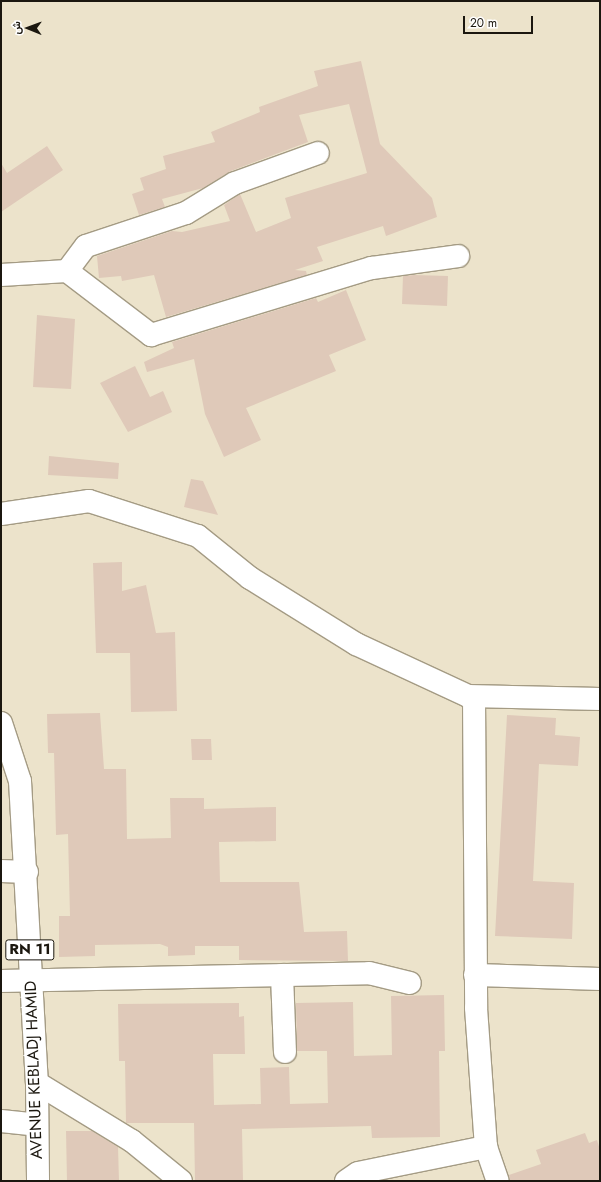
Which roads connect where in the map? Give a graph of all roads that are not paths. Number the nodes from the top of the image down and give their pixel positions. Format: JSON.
{"nodes":[{"id":1,"x":318,"y":153,"type":"dead end"},
{"id":2,"x":458,"y":256,"type":"dead end"},
{"id":3,"x":67,"y":271,"type":"junction"},
{"id":4,"x":1,"y":275,"type":"edge"},
{"id":5,"x":1,"y":514,"type":"edge"},
{"id":6,"x":474,"y":697,"type":"junction"},
{"id":7,"x":600,"y":699,"type":"edge"},
{"id":8,"x":1,"y":723,"type":"edge"},
{"id":9,"x":1,"y":871,"type":"edge"},
{"id":10,"x":26,"y":872,"type":"junction"},
{"id":11,"x":282,"y":975,"type":"junction"},
{"id":12,"x":475,"y":975,"type":"junction"},
{"id":13,"x":600,"y":979,"type":"edge"},
{"id":14,"x":1,"y":981,"type":"edge"},
{"id":15,"x":30,"y":981,"type":"junction"},
{"id":16,"x":410,"y":983,"type":"dead end"},
{"id":17,"x":285,"y":1052,"type":"dead end"},
{"id":18,"x":37,"y":1083,"type":"junction"},
{"id":19,"x":1,"y":1121,"type":"edge"},
{"id":20,"x":37,"y":1125,"type":"junction"},
{"id":21,"x":486,"y":1147,"type":"junction"},
{"id":22,"x":38,"y":1181,"type":"edge"},
{"id":23,"x":181,"y":1181,"type":"edge"},
{"id":24,"x":346,"y":1181,"type":"edge"},
{"id":25,"x":498,"y":1181,"type":"edge"}],
"edges":[{"from":1,"to":3,"type":"street"},
{"from":2,"to":3,"type":"street"},
{"from":3,"to":4,"type":"street"},
{"from":5,"to":6,"type":"street"},
{"from":6,"to":7,"type":"street"},
{"from":6,"to":12,"type":"street"},
{"from":8,"to":10,"type":"street","name":"AVENUE KEBLADJ HAMID","number":"RN 11"},
{"from":9,"to":10,"type":"street"},
{"from":10,"to":15,"type":"street","name":"AVENUE KEBLADJ HAMID","number":"RN 11"},
{"from":11,"to":15,"type":"street"},
{"from":11,"to":16,"type":"street"},
{"from":11,"to":17,"type":"street"},
{"from":12,"to":13,"type":"street"},
{"from":12,"to":21,"type":"street"},
{"from":14,"to":15,"type":"street"},
{"from":15,"to":18,"type":"street","name":"AVENUE KEBLADJ HAMID","number":"RN 11"},
{"from":18,"to":20,"type":"street","name":"AVENUE KEBLADJ HAMID","number":"RN 11"},
{"from":18,"to":23,"type":"street"},
{"from":19,"to":20,"type":"street"},
{"from":20,"to":22,"type":"street","name":"AVENUE KEBLADJ HAMID","number":"RN 11"},
{"from":21,"to":24,"type":"street"},
{"from":21,"to":25,"type":"street"}]}
